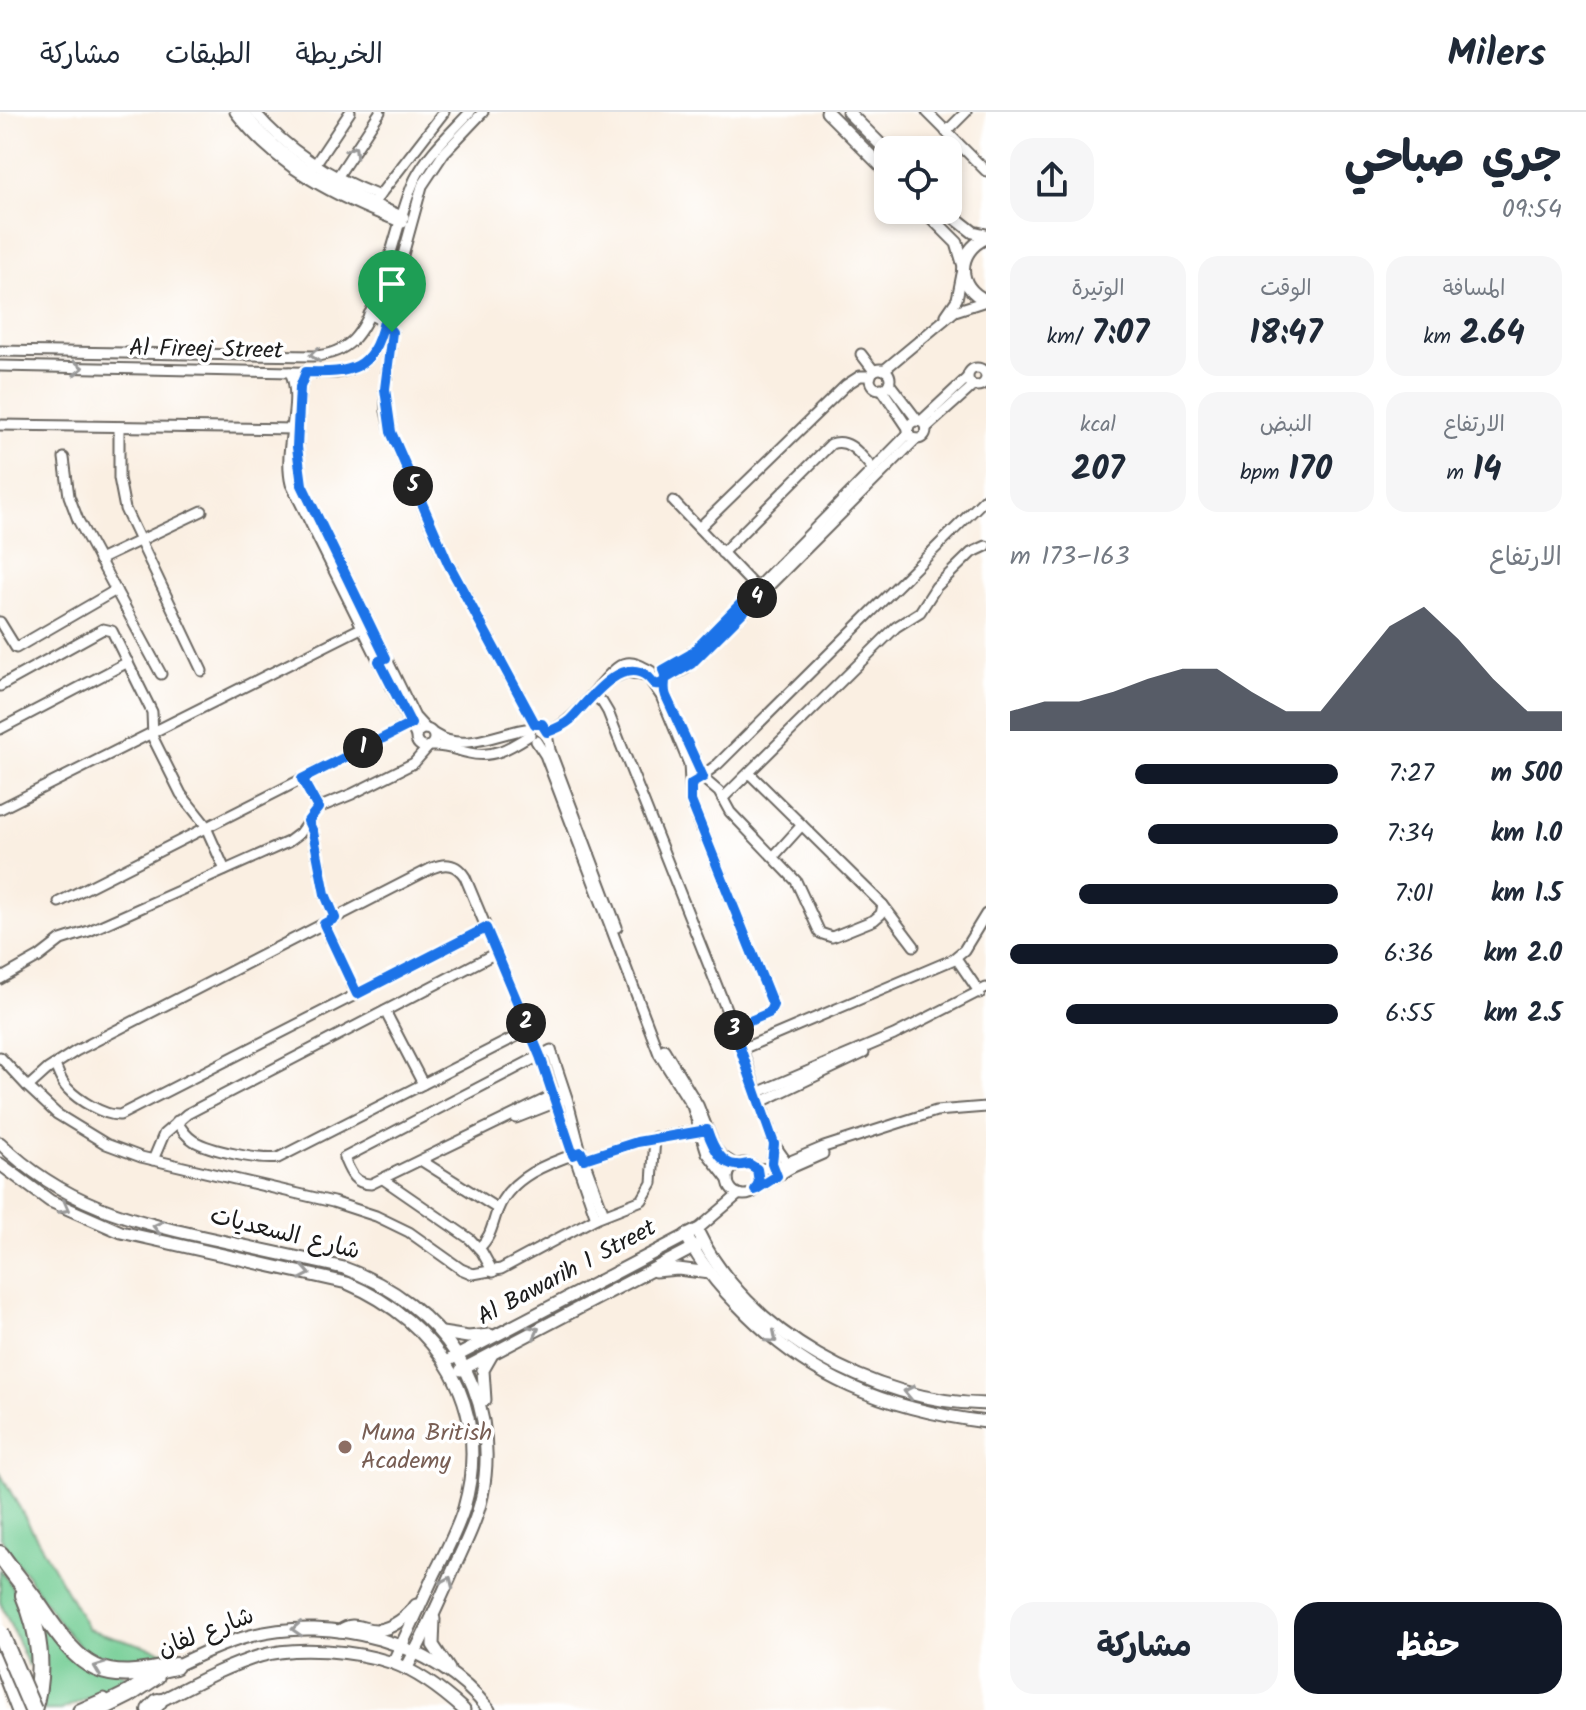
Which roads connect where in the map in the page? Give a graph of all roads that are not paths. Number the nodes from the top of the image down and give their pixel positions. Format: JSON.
{"nodes":[{"id":1,"x":350,"y":112,"type":"edge"},
{"id":2,"x":380,"y":112,"type":"edge"},
{"id":3,"x":444,"y":112,"type":"edge"},
{"id":4,"x":470,"y":112,"type":"edge"},
{"id":5,"x":483,"y":112,"type":"edge"},
{"id":6,"x":827,"y":112,"type":"edge"},
{"id":7,"x":848,"y":112,"type":"edge"},
{"id":8,"x":927,"y":112,"type":"edge"},
{"id":9,"x":966,"y":112,"type":"edge"},
{"id":10,"x":244,"y":114,"type":"edge"},
{"id":11,"x":946,"y":132,"type":"junction"},
{"id":12,"x":874,"y":138,"type":"edge"},
{"id":13,"x":874,"y":159,"type":"edge"},
{"id":14,"x":986,"y":171,"type":"edge"},
{"id":15,"x":310,"y":172,"type":"junction"},
{"id":16,"x":332,"y":184,"type":"junction"},
{"id":17,"x":373,"y":203,"type":"junction"},
{"id":18,"x":405,"y":221,"type":"junction"},
{"id":19,"x":962,"y":223,"type":"edge"},
{"id":20,"x":938,"y":224,"type":"edge"},
{"id":21,"x":986,"y":237,"type":"edge"},
{"id":22,"x":963,"y":267,"type":"junction"},
{"id":23,"x":986,"y":300,"type":"edge"},
{"id":24,"x":369,"y":314,"type":"junction"},
{"id":25,"x":941,"y":321,"type":"junction"},
{"id":26,"x":384,"y":322,"type":"junction"},
{"id":27,"x":0,"y":351,"type":"edge"},
{"id":28,"x":861,"y":354,"type":"dead end"},
{"id":29,"x":0,"y":366,"type":"edge"},
{"id":30,"x":290,"y":372,"type":"junction"},
{"id":31,"x":306,"y":372,"type":"junction"},
{"id":32,"x":881,"y":377,"type":"junction"},
{"id":33,"x":986,"y":378,"type":"edge"},
{"id":34,"x":970,"y":382,"type":"junction"},
{"id":35,"x":922,"y":423,"type":"junction"},
{"id":36,"x":0,"y":425,"type":"edge"},
{"id":37,"x":119,"y":427,"type":"junction"},
{"id":38,"x":295,"y":429,"type":"junction"},
{"id":39,"x":911,"y":433,"type":"junction"},
{"id":40,"x":64,"y":458,"type":"dead end"},
{"id":41,"x":873,"y":469,"type":"junction"},
{"id":42,"x":986,"y":498,"type":"edge"},
{"id":43,"x":673,"y":501,"type":"dead end"},
{"id":44,"x":202,"y":511,"type":"dead end"},
{"id":45,"x":699,"y":528,"type":"junction"},
{"id":46,"x":139,"y":540,"type":"junction"},
{"id":47,"x":986,"y":546,"type":"edge"},
{"id":48,"x":722,"y":553,"type":"junction"},
{"id":49,"x":99,"y":560,"type":"junction"},
{"id":50,"x":116,"y":590,"type":"junction"},
{"id":51,"x":758,"y":591,"type":"junction"},
{"id":52,"x":0,"y":622,"type":"edge"},
{"id":53,"x":366,"y":625,"type":"junction"},
{"id":54,"x":382,"y":659,"type":"junction"},
{"id":55,"x":128,"y":662,"type":"junction"},
{"id":56,"x":202,"y":671,"type":"dead end"},
{"id":57,"x":161,"y":674,"type":"dead end"},
{"id":58,"x":651,"y":677,"type":"junction"},
{"id":59,"x":664,"y":677,"type":"junction"},
{"id":60,"x":0,"y":686,"type":"edge"},
{"id":61,"x":596,"y":692,"type":"junction"},
{"id":62,"x":411,"y":724,"type":"junction"},
{"id":63,"x":0,"y":729,"type":"edge"},
{"id":64,"x":430,"y":731,"type":"junction"},
{"id":65,"x":152,"y":732,"type":"junction"},
{"id":66,"x":533,"y":732,"type":"junction"},
{"id":67,"x":547,"y":734,"type":"junction"},
{"id":68,"x":416,"y":736,"type":"junction"},
{"id":69,"x":430,"y":747,"type":"junction"},
{"id":70,"x":749,"y":773,"type":"junction"},
{"id":71,"x":703,"y":777,"type":"junction"},
{"id":72,"x":302,"y":779,"type":"junction"},
{"id":73,"x":691,"y":784,"type":"junction"},
{"id":74,"x":723,"y":798,"type":"junction"},
{"id":75,"x":318,"y":808,"type":"junction"},
{"id":76,"x":0,"y":809,"type":"edge"},
{"id":77,"x":308,"y":821,"type":"junction"},
{"id":78,"x":802,"y":825,"type":"junction"},
{"id":79,"x":206,"y":827,"type":"junction"},
{"id":80,"x":300,"y":833,"type":"junction"},
{"id":81,"x":314,"y":845,"type":"junction"},
{"id":82,"x":774,"y":856,"type":"junction"},
{"id":83,"x":225,"y":870,"type":"junction"},
{"id":84,"x":602,"y":896,"type":"junction"},
{"id":85,"x":59,"y":902,"type":"dead end"},
{"id":86,"x":883,"y":905,"type":"junction"},
{"id":87,"x":986,"y":914,"type":"edge"},
{"id":88,"x":335,"y":918,"type":"junction"},
{"id":89,"x":324,"y":924,"type":"junction"},
{"id":90,"x":486,"y":928,"type":"junction"},
{"id":91,"x":914,"y":946,"type":"dead end"},
{"id":92,"x":496,"y":953,"type":"junction"},
{"id":93,"x":956,"y":958,"type":"junction"},
{"id":94,"x":0,"y":979,"type":"edge"},
{"id":95,"x":983,"y":991,"type":"edge"},
{"id":96,"x":357,"y":994,"type":"junction"},
{"id":97,"x":385,"y":1011,"type":"junction"},
{"id":98,"x":733,"y":1028,"type":"junction"},
{"id":99,"x":529,"y":1030,"type":"junction"},
{"id":100,"x":742,"y":1049,"type":"junction"},
{"id":101,"x":540,"y":1056,"type":"junction"},
{"id":102,"x":0,"y":1057,"type":"edge"},
{"id":103,"x":55,"y":1065,"type":"junction"},
{"id":104,"x":423,"y":1084,"type":"junction"},
{"id":105,"x":28,"y":1087,"type":"junction"},
{"id":106,"x":560,"y":1096,"type":"junction"},
{"id":107,"x":759,"y":1098,"type":"junction"},
{"id":108,"x":986,"y":1107,"type":"edge"},
{"id":109,"x":177,"y":1121,"type":"junction"},
{"id":110,"x":704,"y":1130,"type":"junction"},
{"id":111,"x":655,"y":1137,"type":"junction"},
{"id":112,"x":0,"y":1143,"type":"edge"},
{"id":113,"x":774,"y":1144,"type":"junction"},
{"id":114,"x":579,"y":1155,"type":"junction"},
{"id":115,"x":153,"y":1160,"type":"junction"},
{"id":116,"x":422,"y":1161,"type":"junction"},
{"id":117,"x":0,"y":1164,"type":"edge"},
{"id":118,"x":736,"y":1165,"type":"junction"},
{"id":119,"x":789,"y":1165,"type":"junction"},
{"id":120,"x":757,"y":1169,"type":"junction"},
{"id":121,"x":775,"y":1172,"type":"junction"},
{"id":122,"x":383,"y":1179,"type":"junction"},
{"id":123,"x":728,"y":1180,"type":"junction"},
{"id":124,"x":755,"y":1190,"type":"junction"},
{"id":125,"x":739,"y":1194,"type":"junction"},
{"id":126,"x":498,"y":1209,"type":"junction"},
{"id":127,"x":600,"y":1216,"type":"junction"},
{"id":128,"x":692,"y":1233,"type":"junction"},
{"id":129,"x":698,"y":1245,"type":"junction"},
{"id":130,"x":479,"y":1248,"type":"junction"},
{"id":131,"x":493,"y":1272,"type":"junction"},
{"id":132,"x":646,"y":1272,"type":"junction"},
{"id":133,"x":710,"y":1273,"type":"junction"},
{"id":134,"x":442,"y":1333,"type":"junction"},
{"id":135,"x":494,"y":1335,"type":"junction"},
{"id":136,"x":499,"y":1350,"type":"junction"},
{"id":137,"x":452,"y":1358,"type":"junction"},
{"id":138,"x":460,"y":1371,"type":"junction"},
{"id":139,"x":955,"y":1401,"type":"junction"},
{"id":140,"x":986,"y":1404,"type":"edge"},
{"id":141,"x":953,"y":1417,"type":"junction"},
{"id":142,"x":986,"y":1422,"type":"edge"},
{"id":143,"x":486,"y":1468,"type":"junction"},
{"id":144,"x":0,"y":1554,"type":"edge"},
{"id":145,"x":13,"y":1573,"type":"junction"},
{"id":146,"x":435,"y":1574,"type":"junction"},
{"id":147,"x":434,"y":1614,"type":"junction"},
{"id":148,"x":340,"y":1631,"type":"junction"},
{"id":149,"x":0,"y":1633,"type":"edge"},
{"id":150,"x":401,"y":1646,"type":"junction"},
{"id":151,"x":415,"y":1652,"type":"junction"},
{"id":152,"x":0,"y":1658,"type":"edge"},
{"id":153,"x":393,"y":1663,"type":"junction"},
{"id":154,"x":175,"y":1666,"type":"junction"},
{"id":155,"x":406,"y":1669,"type":"junction"},
{"id":156,"x":156,"y":1676,"type":"junction"},
{"id":157,"x":460,"y":1682,"type":"junction"},
{"id":158,"x":154,"y":1706,"type":"edge"},
{"id":159,"x":20,"y":1710,"type":"edge"},
{"id":160,"x":33,"y":1710,"type":"edge"},
{"id":161,"x":79,"y":1710,"type":"edge"},
{"id":162,"x":97,"y":1710,"type":"edge"},
{"id":163,"x":142,"y":1710,"type":"edge"},
{"id":164,"x":464,"y":1710,"type":"edge"},
{"id":165,"x":489,"y":1710,"type":"edge"}],
"edges":[{"from":1,"to":15,"type":"street"},
{"from":16,"to":2,"type":"street","one_way":true},
{"from":3,"to":17,"type":"street"},
{"from":4,"to":18,"type":"street","name":"Al Fireej Street"},
{"from":5,"to":18,"type":"street","name":"Al Fireej Street"},
{"from":6,"to":13,"type":"street"},
{"from":7,"to":12,"type":"street"},
{"from":8,"to":11,"type":"street"},
{"from":9,"to":11,"type":"street"},
{"from":10,"to":15,"type":"street"},
{"from":10,"to":15,"type":"street"},
{"from":11,"to":14,"type":"street"},
{"from":15,"to":16,"type":"street"},
{"from":15,"to":16,"type":"street"},
{"from":16,"to":17,"type":"street"},
{"from":16,"to":17,"type":"street"},
{"from":17,"to":18,"type":"street"},
{"from":18,"to":24,"type":"street","name":"Al Fireej Street"},
{"from":18,"to":26,"type":"street","name":"Al Fireej Street"},
{"from":19,"to":21,"type":"street"},
{"from":20,"to":22,"type":"street"},
{"from":21,"to":22,"type":"street"},
{"from":22,"to":23,"type":"street"},
{"from":22,"to":25,"type":"street"},
{"from":23,"to":25,"type":"street"},
{"from":24,"to":26,"type":"street"},
{"from":24,"to":27,"type":"street","name":"Al Fireej Street","one_way":true},
{"from":25,"to":32,"type":"street"},
{"from":26,"to":31,"type":"street","name":"Al Fireej Street"},
{"from":26,"to":66,"type":"street"},
{"from":28,"to":32,"type":"street"},
{"from":29,"to":30,"type":"street","name":"Al Fireej Street","one_way":true},
{"from":30,"to":31,"type":"street","name":"Al Fireej Street"},
{"from":30,"to":38,"type":"street"},
{"from":31,"to":38,"type":"street"},
{"from":32,"to":35,"type":"street"},
{"from":32,"to":39,"type":"street"},
{"from":32,"to":45,"type":"street"},
{"from":33,"to":34,"type":"street"},
{"from":33,"to":34,"type":"street"},
{"from":34,"to":35,"type":"street"},
{"from":35,"to":39,"type":"street"},
{"from":35,"to":39,"type":"street"},
{"from":36,"to":37,"type":"street"},
{"from":37,"to":38,"type":"street"},
{"from":37,"to":46,"type":"street"},
{"from":38,"to":53,"type":"street"},
{"from":39,"to":41,"type":"street"},
{"from":39,"to":51,"type":"street"},
{"from":40,"to":49,"type":"street"},
{"from":41,"to":48,"type":"street"},
{"from":41,"to":51,"type":"street"},
{"from":42,"to":71,"type":"street"},
{"from":43,"to":45,"type":"street"},
{"from":44,"to":46,"type":"street"},
{"from":45,"to":48,"type":"street"},
{"from":46,"to":49,"type":"street"},
{"from":46,"to":56,"type":"street"},
{"from":47,"to":70,"type":"street"},
{"from":48,"to":51,"type":"street"},
{"from":49,"to":50,"type":"street"},
{"from":50,"to":52,"type":"street"},
{"from":50,"to":57,"type":"street"},
{"from":51,"to":59,"type":"street"},
{"from":53,"to":54,"type":"street"},
{"from":53,"to":65,"type":"street"},
{"from":54,"to":62,"type":"street"},
{"from":54,"to":64,"type":"street"},
{"from":55,"to":60,"type":"street"},
{"from":55,"to":63,"type":"street"},
{"from":55,"to":65,"type":"street"},
{"from":58,"to":59,"type":"street"},
{"from":58,"to":59,"type":"street"},
{"from":58,"to":61,"type":"street"},
{"from":58,"to":73,"type":"street"},
{"from":59,"to":71,"type":"street"},
{"from":61,"to":67,"type":"street"},
{"from":61,"to":98,"type":"street"},
{"from":62,"to":68,"type":"street"},
{"from":62,"to":72,"type":"street"},
{"from":64,"to":66,"type":"street"},
{"from":64,"to":68,"type":"street"},
{"from":64,"to":69,"type":"street"},
{"from":65,"to":76,"type":"street"},
{"from":65,"to":79,"type":"street"},
{"from":66,"to":67,"type":"street"},
{"from":66,"to":67,"type":"street"},
{"from":66,"to":69,"type":"street"},
{"from":66,"to":84,"type":"street"},
{"from":67,"to":84,"type":"street"},
{"from":68,"to":69,"type":"street"},
{"from":69,"to":75,"type":"street"},
{"from":70,"to":74,"type":"street"},
{"from":70,"to":78,"type":"street"},
{"from":71,"to":73,"type":"street"},
{"from":71,"to":74,"type":"street"},
{"from":72,"to":75,"type":"street"},
{"from":72,"to":79,"type":"street"},
{"from":73,"to":98,"type":"street"},
{"from":74,"to":82,"type":"street"},
{"from":75,"to":77,"type":"street"},
{"from":77,"to":80,"type":"street"},
{"from":77,"to":81,"type":"street"},
{"from":78,"to":82,"type":"street"},
{"from":78,"to":86,"type":"street"},
{"from":79,"to":83,"type":"street"},
{"from":79,"to":85,"type":"street"},
{"from":80,"to":81,"type":"street"},
{"from":80,"to":83,"type":"street"},
{"from":81,"to":88,"type":"street"},
{"from":82,"to":86,"type":"street"},
{"from":83,"to":94,"type":"street"},
{"from":84,"to":110,"type":"street"},
{"from":86,"to":91,"type":"street"},
{"from":87,"to":93,"type":"street"},
{"from":88,"to":89,"type":"street"},
{"from":88,"to":90,"type":"street"},
{"from":89,"to":96,"type":"street"},
{"from":89,"to":103,"type":"street"},
{"from":90,"to":92,"type":"street"},
{"from":90,"to":96,"type":"street"},
{"from":92,"to":97,"type":"street"},
{"from":92,"to":99,"type":"street"},
{"from":93,"to":95,"type":"street"},
{"from":93,"to":100,"type":"street"},
{"from":95,"to":107,"type":"street"},
{"from":96,"to":103,"type":"street"},
{"from":97,"to":104,"type":"street"},
{"from":97,"to":109,"type":"street"},
{"from":98,"to":100,"type":"street"},
{"from":99,"to":101,"type":"street"},
{"from":99,"to":104,"type":"street"},
{"from":100,"to":107,"type":"street"},
{"from":101,"to":106,"type":"street"},
{"from":101,"to":106,"type":"street"},
{"from":101,"to":122,"type":"street"},
{"from":102,"to":105,"type":"street"},
{"from":103,"to":105,"type":"street"},
{"from":104,"to":109,"type":"street"},
{"from":105,"to":115,"type":"street"},
{"from":106,"to":114,"type":"street"},
{"from":106,"to":116,"type":"street"},
{"from":107,"to":113,"type":"street"},
{"from":108,"to":119,"type":"street"},
{"from":109,"to":115,"type":"street"},
{"from":110,"to":111,"type":"street"},
{"from":110,"to":118,"type":"street"},
{"from":110,"to":123,"type":"street"},
{"from":111,"to":114,"type":"street"},
{"from":111,"to":127,"type":"street"},
{"from":134,"to":112,"type":"street","name":"شارع السعديات","one_way":true},
{"from":113,"to":119,"type":"street"},
{"from":113,"to":121,"type":"street"},
{"from":114,"to":126,"type":"street"},
{"from":114,"to":127,"type":"street"},
{"from":115,"to":131,"type":"street"},
{"from":116,"to":122,"type":"street"},
{"from":116,"to":126,"type":"street"},
{"from":117,"to":137,"type":"street","name":"شارع السعديات","one_way":true},
{"from":118,"to":120,"type":"street"},
{"from":118,"to":123,"type":"street"},
{"from":119,"to":121,"type":"street"},
{"from":120,"to":121,"type":"street"},
{"from":120,"to":124,"type":"street"},
{"from":121,"to":124,"type":"street"},
{"from":122,"to":130,"type":"street"},
{"from":123,"to":125,"type":"street"},
{"from":124,"to":125,"type":"street"},
{"from":125,"to":128,"type":"street"},
{"from":126,"to":130,"type":"street"},
{"from":127,"to":131,"type":"street"},
{"from":128,"to":129,"type":"street"},
{"from":128,"to":135,"type":"street","name":"Al Bawarih 1 Street"},
{"from":129,"to":132,"type":"street","name":"Al Bawarih 1 Street"},
{"from":129,"to":133,"type":"street"},
{"from":139,"to":129,"type":"street","one_way":true},
{"from":130,"to":131,"type":"street"},
{"from":132,"to":133,"type":"street"},
{"from":136,"to":132,"type":"street","name":"Al Bawarih 1 Street","one_way":true},
{"from":133,"to":141,"type":"street","one_way":true},
{"from":134,"to":135,"type":"street"},
{"from":134,"to":137,"type":"street","name":"شارع السعديات"},
{"from":135,"to":137,"type":"street","name":"Al Bawarih 1 Street"},
{"from":136,"to":138,"type":"street","name":"Al Bawarih 1 Street"},
{"from":136,"to":143,"type":"street"},
{"from":137,"to":138,"type":"street","name":"شارع السعديات"},
{"from":138,"to":143,"type":"street","name":"شارع السعديات"},
{"from":138,"to":146,"type":"street","name":"شارع السعديات"},
{"from":139,"to":140,"type":"street"},
{"from":139,"to":141,"type":"street"},
{"from":141,"to":142,"type":"street"},
{"from":147,"to":143,"type":"street","name":"شارع السعديات","one_way":true},
{"from":144,"to":145,"type":"highway"},
{"from":154,"to":145,"type":"highway","one_way":true},
{"from":145,"to":160,"type":"highway"},
{"from":146,"to":148,"type":"street"},
{"from":146,"to":150,"type":"street","name":"شارع السعديات"},
{"from":147,"to":151,"type":"street","name":"شارع السعديات"},
{"from":147,"to":157,"type":"street"},
{"from":148,"to":150,"type":"street","name":"شارع لفان"},
{"from":148,"to":154,"type":"street","name":"شارع لفان","one_way":true},
{"from":149,"to":160,"type":"highway","bridge":true},
{"from":150,"to":151,"type":"street","name":"شارع لفان"},
{"from":150,"to":153,"type":"street","name":"شارع السعديات"},
{"from":151,"to":155,"type":"street","name":"شارع السعديات"},
{"from":151,"to":157,"type":"street"},
{"from":152,"to":159,"type":"highway"},
{"from":153,"to":155,"type":"street","name":"شارع لفان"},
{"from":153,"to":158,"type":"street","name":"شارع لفان"},
{"from":154,"to":156,"type":"street","name":"شارع لفان"},
{"from":155,"to":164,"type":"street"},
{"from":156,"to":161,"type":"street","name":"شارع لفان"},
{"from":156,"to":162,"type":"highway"},
{"from":157,"to":165,"type":"street"},
{"from":158,"to":163,"type":"street","name":"شارع لفان"}]}
